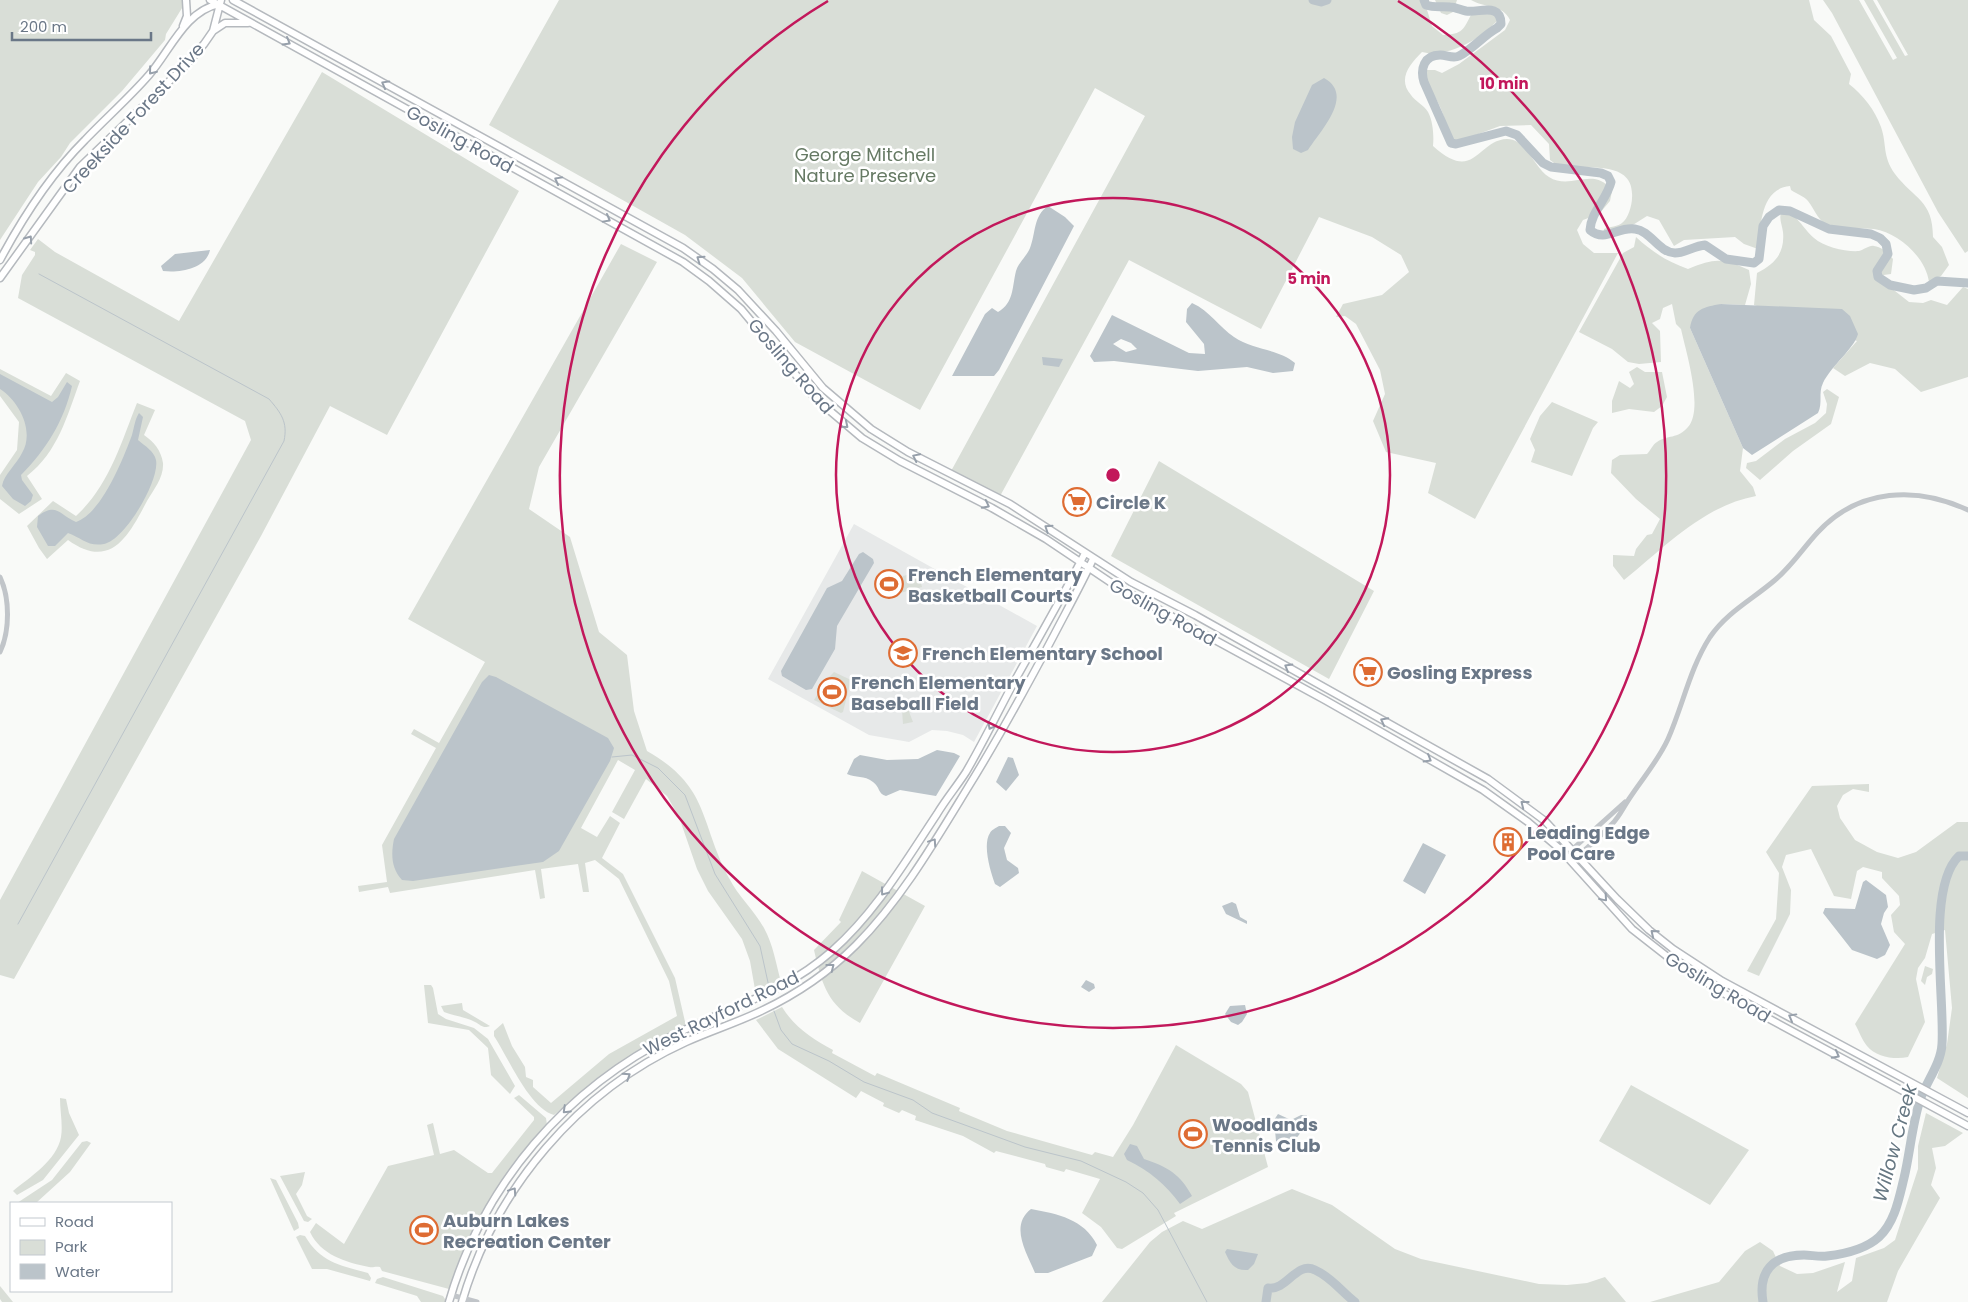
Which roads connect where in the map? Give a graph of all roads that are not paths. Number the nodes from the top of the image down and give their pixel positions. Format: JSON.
{"nodes":[{"id":1,"x":186,"y":0,"type":"edge"},
{"id":2,"x":210,"y":0,"type":"edge"},
{"id":3,"x":233,"y":0,"type":"edge"},
{"id":4,"x":220,"y":2,"type":"edge"},
{"id":5,"x":254,"y":24,"type":"junction"},
{"id":6,"x":213,"y":31,"type":"junction"},
{"id":7,"x":181,"y":32,"type":"junction"},
{"id":8,"x":0,"y":260,"type":"edge"},
{"id":9,"x":0,"y":278,"type":"edge"},
{"id":10,"x":1968,"y":510,"type":"edge"},
{"id":11,"x":1085,"y":553,"type":"junction"},
{"id":12,"x":1093,"y":559,"type":"junction"},
{"id":13,"x":1080,"y":563,"type":"junction"},
{"id":14,"x":1088,"y":570,"type":"junction"},
{"id":15,"x":0,"y":577,"type":"edge"},
{"id":16,"x":0,"y":652,"type":"edge"},
{"id":17,"x":1629,"y":799,"type":"junction"},
{"id":18,"x":1572,"y":849,"type":"junction"},
{"id":19,"x":1566,"y":855,"type":"junction"},
{"id":20,"x":1578,"y":856,"type":"junction"},
{"id":21,"x":1572,"y":862,"type":"junction"},
{"id":22,"x":904,"y":864,"type":"junction"},
{"id":23,"x":914,"y":871,"type":"junction"},
{"id":24,"x":1968,"y":1113,"type":"edge"},
{"id":25,"x":1968,"y":1126,"type":"edge"},
{"id":26,"x":450,"y":1299,"type":"edge"},
{"id":27,"x":462,"y":1300,"type":"edge"},
{"id":28,"x":477,"y":1302,"type":"edge"}],
"edges":[{"from":1,"to":7,"type":"main road","name":"Creekside Forest Drive"},
{"from":2,"to":4,"type":"main road","name":"Gosling Road"},
{"from":11,"to":3,"type":"main road","name":"Gosling Road","one_way":true},
{"from":4,"to":5,"type":"main road","name":"Gosling Road"},
{"from":4,"to":6,"type":"main road","name":"Creekside Forest Drive"},
{"from":4,"to":7,"type":"main road","name":"Creekside Forest Drive"},
{"from":5,"to":6,"type":"main road","name":"Creekside Forest Drive"},
{"from":5,"to":13,"type":"main road","name":"Gosling Road","one_way":true},
{"from":9,"to":6,"type":"main road","name":"Creekside Forest Drive","one_way":true},
{"from":7,"to":8,"type":"main road","name":"Creekside Forest Drive","one_way":true},
{"from":10,"to":17,"type":"street"},
{"from":11,"to":12,"type":"main road","name":"Gosling Road"},
{"from":11,"to":13,"type":"main road","name":"West Rayford Road"},
{"from":12,"to":14,"type":"main road","name":"West Rayford Road"},
{"from":18,"to":12,"type":"main road","name":"Gosling Road","one_way":true},
{"from":13,"to":14,"type":"main road","name":"Gosling Road"},
{"from":13,"to":22,"type":"main road","name":"West Rayford Road","one_way":true},
{"from":14,"to":19,"type":"main road","name":"Gosling Road","one_way":true},
{"from":23,"to":14,"type":"main road","name":"West Rayford Road","one_way":true},
{"from":15,"to":16,"type":"street"},
{"from":17,"to":18,"type":"street"},
{"from":17,"to":20,"type":"street"},
{"from":18,"to":19,"type":"street"},
{"from":18,"to":20,"type":"main road","name":"Gosling Road"},
{"from":19,"to":21,"type":"main road","name":"Gosling Road"},
{"from":20,"to":21,"type":"street"},
{"from":24,"to":20,"type":"main road","name":"Gosling Road","one_way":true},
{"from":21,"to":25,"type":"main road","name":"Gosling Road","one_way":true},
{"from":22,"to":23,"type":"main road"},
{"from":22,"to":26,"type":"main road","name":"West Rayford Road","one_way":true},
{"from":27,"to":23,"type":"main road","name":"West Rayford Road","one_way":true},
{"from":26,"to":27,"type":"street"},
{"from":27,"to":28,"type":"street"}]}
